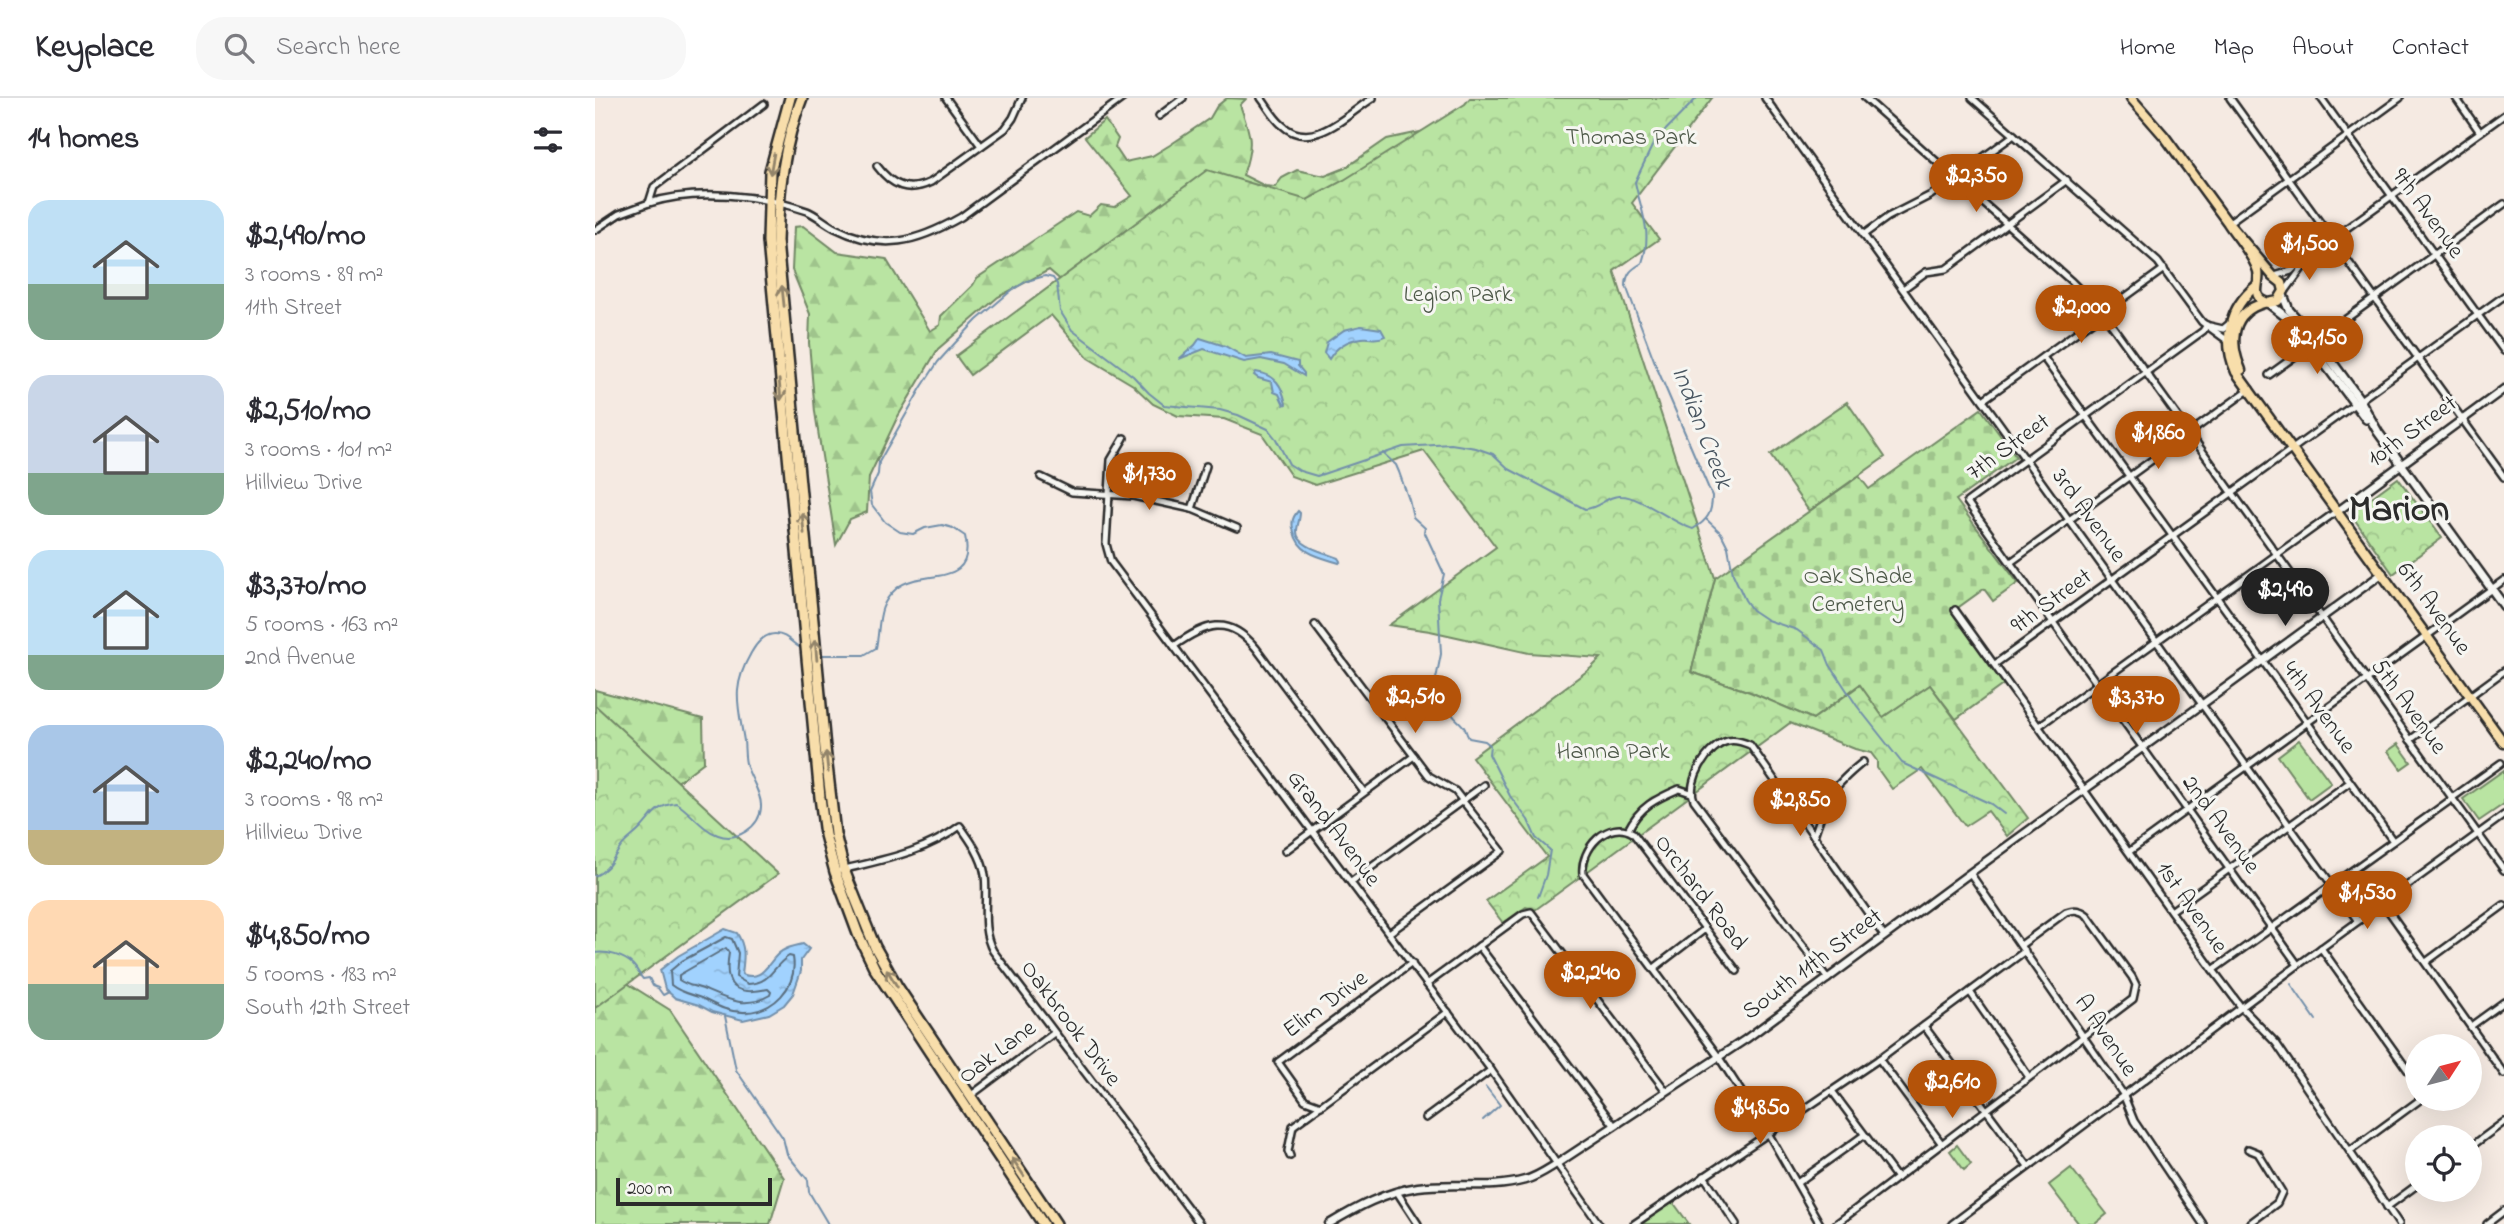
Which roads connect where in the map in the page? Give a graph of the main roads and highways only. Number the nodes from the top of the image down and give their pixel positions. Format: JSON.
{"nodes":[{"id":1,"x":790,"y":98,"type":"edge"},
{"id":2,"x":802,"y":98,"type":"edge"},
{"id":3,"x":2131,"y":98,"type":"edge"},
{"id":4,"x":2252,"y":256,"type":"junction"},
{"id":5,"x":2274,"y":276,"type":"junction"},
{"id":6,"x":2255,"y":286,"type":"junction"},
{"id":7,"x":2283,"y":294,"type":"junction"},
{"id":8,"x":2266,"y":303,"type":"junction"},
{"id":9,"x":2231,"y":337,"type":"junction"},
{"id":10,"x":2314,"y":343,"type":"junction"},
{"id":11,"x":2504,"y":606,"type":"edge"},
{"id":12,"x":2486,"y":717,"type":"junction"},
{"id":13,"x":2504,"y":737,"type":"edge"},
{"id":14,"x":2504,"y":743,"type":"edge"},
{"id":15,"x":839,"y":871,"type":"junction"},
{"id":16,"x":966,"y":1099,"type":"junction"},
{"id":17,"x":1043,"y":1224,"type":"edge"},
{"id":18,"x":1056,"y":1224,"type":"edge"}],
"edges":[{"from":1,"to":15,"type":"highway","one_way":true},
{"from":15,"to":2,"type":"highway","one_way":true},
{"from":3,"to":4,"type":"main road"},
{"from":4,"to":5,"type":"main road"},
{"from":4,"to":6,"type":"main road"},
{"from":5,"to":6,"type":"main road"},
{"from":5,"to":7,"type":"main road"},
{"from":6,"to":8,"type":"main road"},
{"from":6,"to":9,"type":"main road"},
{"from":7,"to":8,"type":"main road"},
{"from":7,"to":10,"type":"main road"},
{"from":8,"to":9,"type":"main road"},
{"from":8,"to":10,"type":"main road"},
{"from":9,"to":12,"type":"main road","name":"6th Avenue"},
{"from":10,"to":11,"type":"main road"},
{"from":12,"to":13,"type":"main road","name":"6th Avenue"},
{"from":12,"to":14,"type":"main road","name":"6th Avenue"},
{"from":15,"to":16,"type":"highway"},
{"from":16,"to":17,"type":"highway"},
{"from":18,"to":16,"type":"highway","one_way":true}]}
